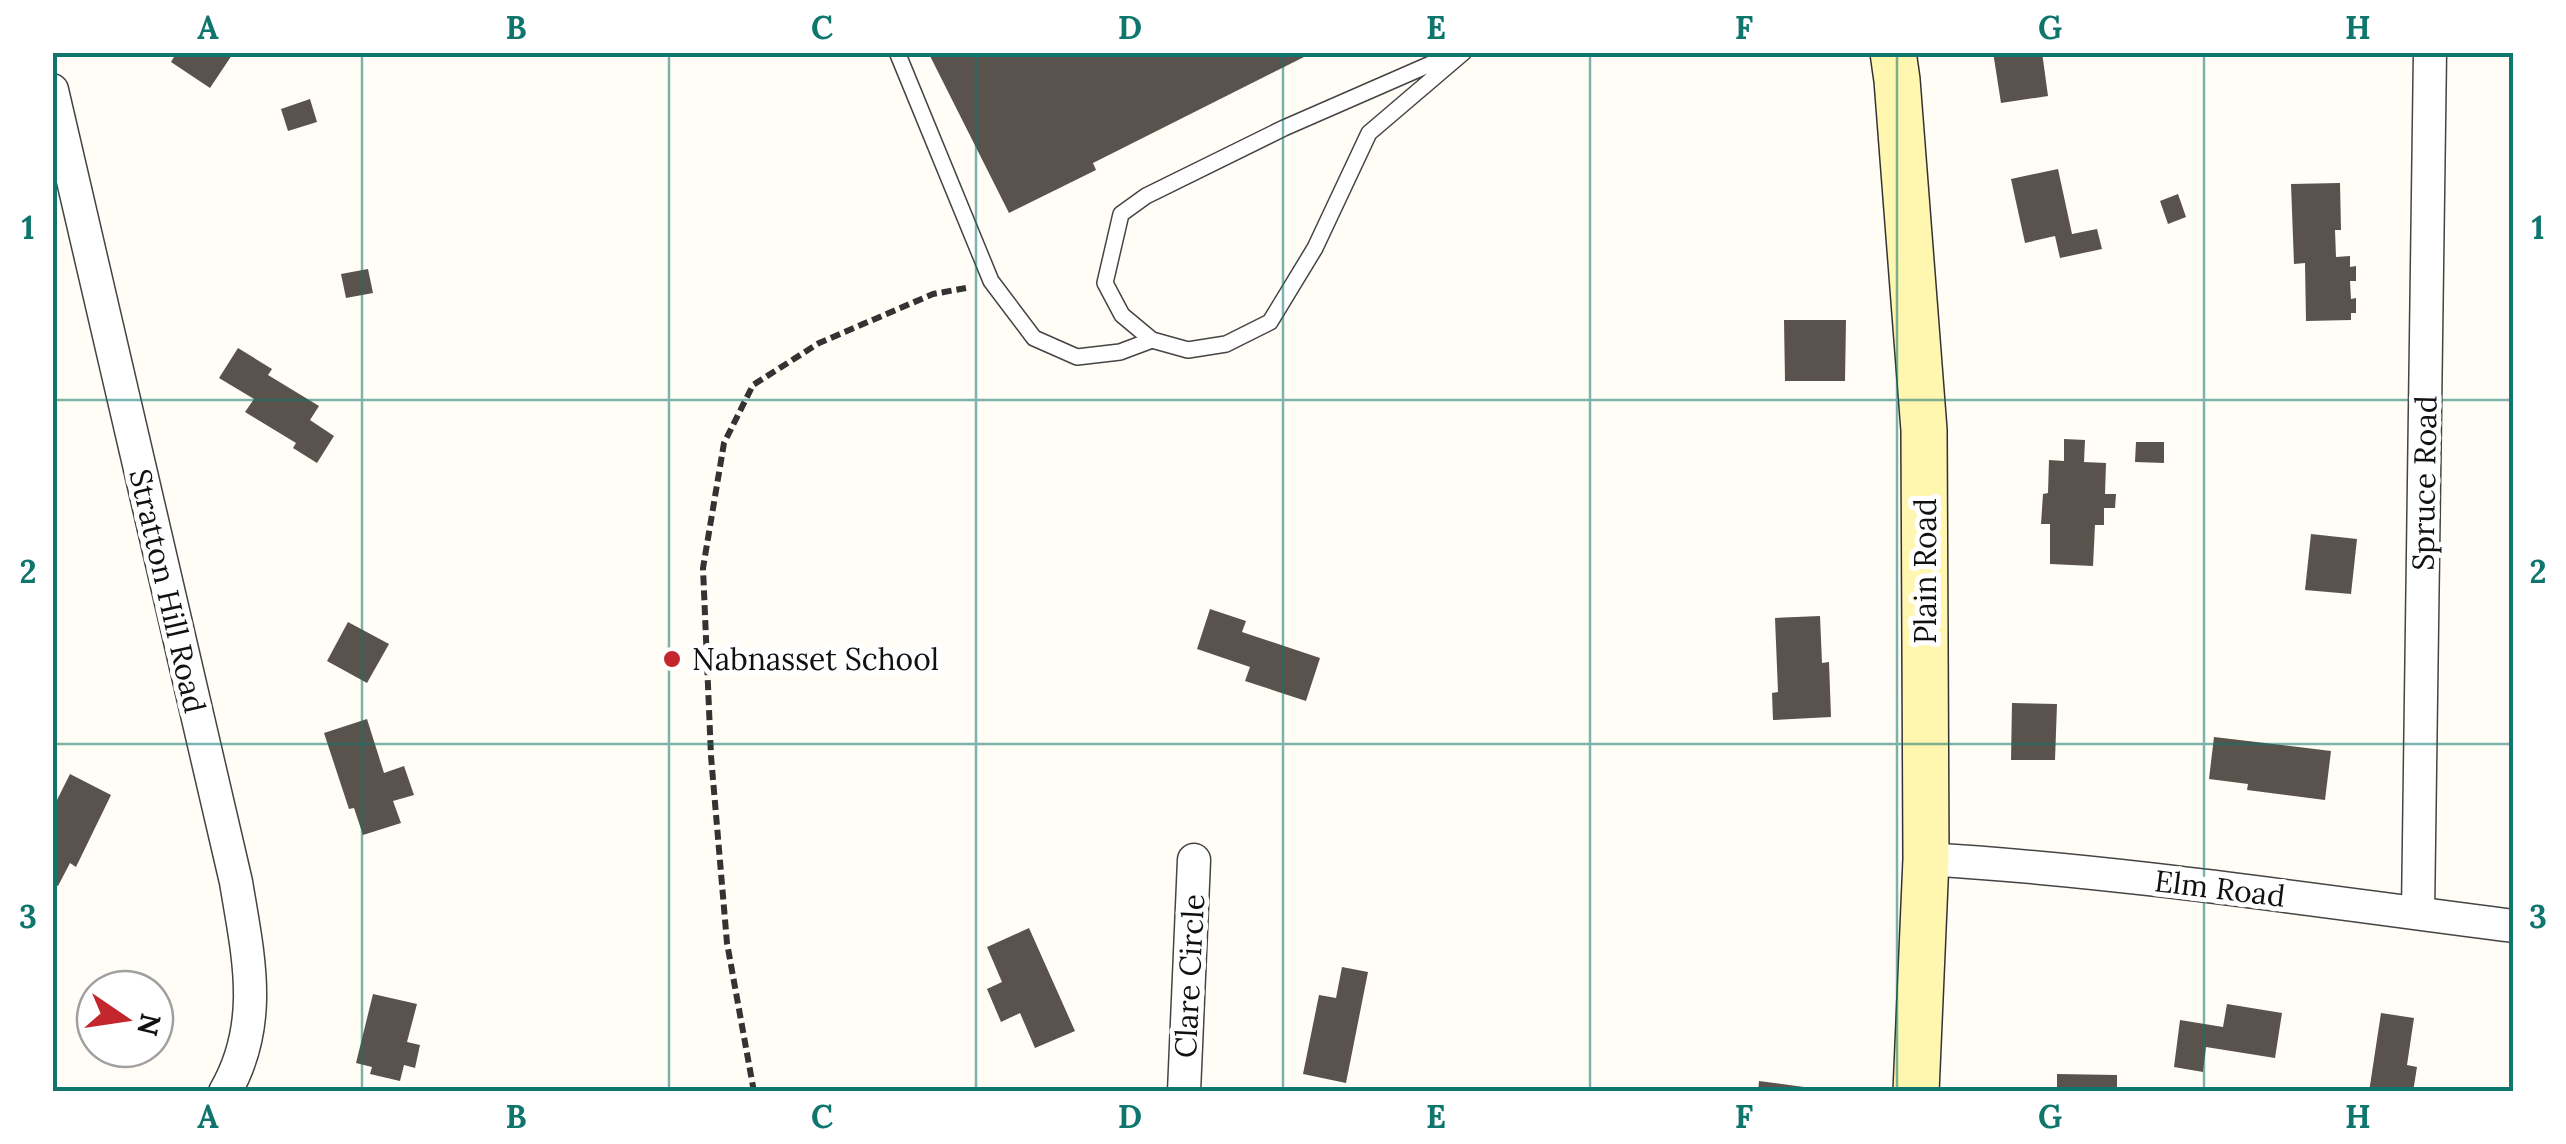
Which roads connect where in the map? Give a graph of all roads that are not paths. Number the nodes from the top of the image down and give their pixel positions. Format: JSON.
{"nodes":[{"id":1,"x":898,"y":52,"type":"edge"},
{"id":2,"x":1461,"y":52,"type":"edge"},
{"id":3,"x":1892,"y":52,"type":"edge"},
{"id":4,"x":2430,"y":52,"type":"edge"},
{"id":5,"x":52,"y":90,"type":"edge"},
{"id":6,"x":1152,"y":340,"type":"junction"},
{"id":7,"x":1926,"y":858,"type":"junction"},
{"id":8,"x":1194,"y":860,"type":"dead end"},
{"id":9,"x":2418,"y":914,"type":"junction"},
{"id":10,"x":2514,"y":926,"type":"edge"},
{"id":11,"x":224,"y":1092,"type":"edge"},
{"id":12,"x":1184,"y":1092,"type":"edge"},
{"id":13,"x":1916,"y":1092,"type":"edge"}],
"edges":[{"from":1,"to":6,"type":"lane"},
{"from":2,"to":6,"type":"lane"},
{"from":2,"to":6,"type":"lane"},
{"from":3,"to":7,"type":"main road","name":"Plain Road"},
{"from":4,"to":9,"type":"street","name":"Spruce Road"},
{"from":5,"to":11,"type":"street","name":"Stratton Hill Road"},
{"from":7,"to":9,"type":"street","name":"Elm Road"},
{"from":7,"to":13,"type":"main road","name":"Plain Road"},
{"from":8,"to":12,"type":"street","name":"Clare Circle"},
{"from":9,"to":10,"type":"street","name":"Elm Road"}]}
